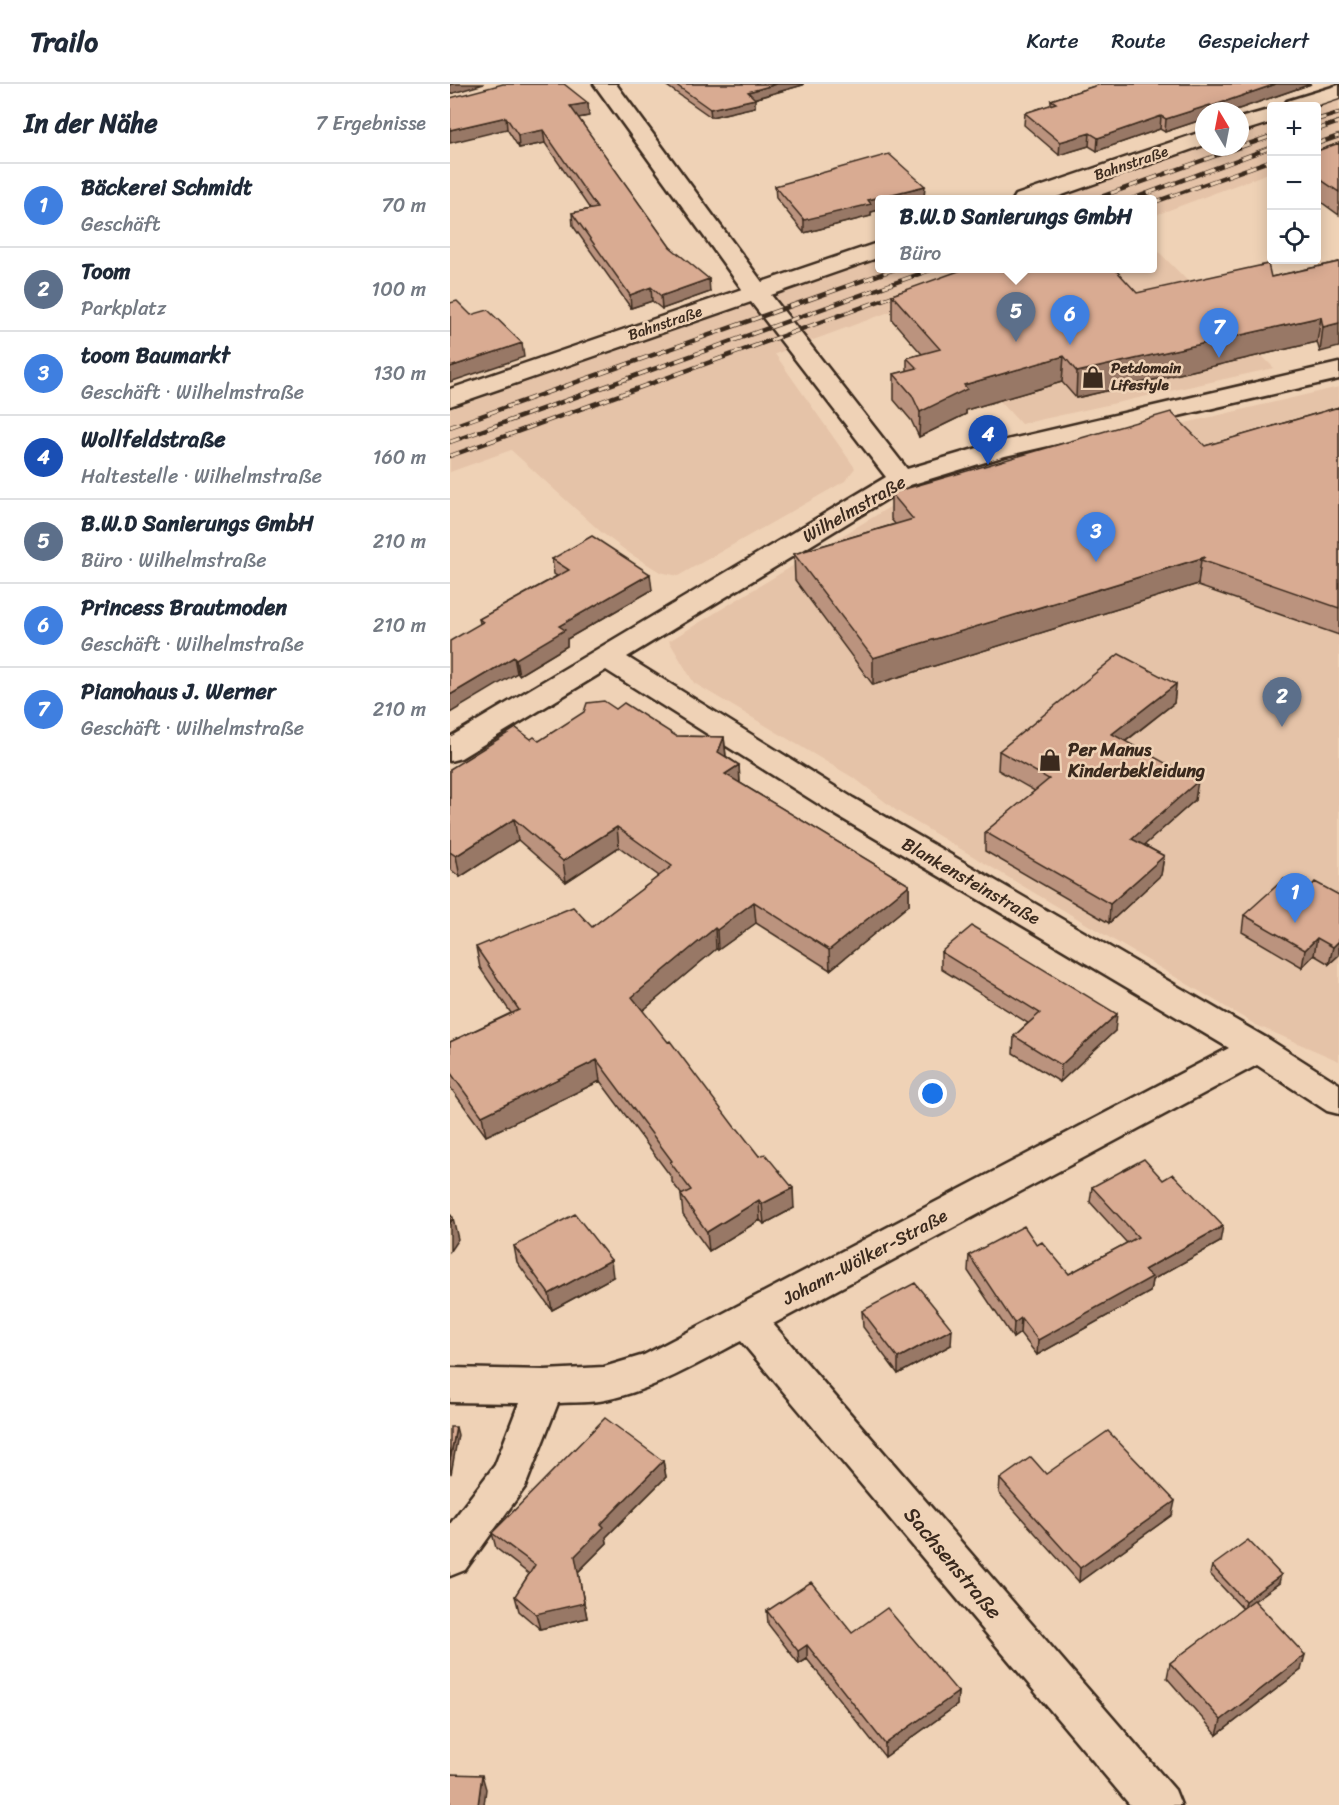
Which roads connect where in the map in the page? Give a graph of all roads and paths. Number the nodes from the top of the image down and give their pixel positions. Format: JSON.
{"nodes":[{"id":1,"x":605,"y":84,"type":"edge"},
{"id":2,"x":1339,"y":91,"type":"edge"},
{"id":3,"x":1307,"y":102,"type":"edge"},
{"id":4,"x":1267,"y":117,"type":"edge"},
{"id":5,"x":1249,"y":122,"type":"edge"},
{"id":6,"x":1195,"y":141,"type":"edge"},
{"id":7,"x":1039,"y":195,"type":"edge"},
{"id":8,"x":875,"y":250,"type":"edge"},
{"id":9,"x":756,"y":291,"type":"junction"},
{"id":10,"x":1339,"y":371,"type":"edge"},
{"id":11,"x":450,"y":398,"type":"edge"},
{"id":12,"x":901,"y":479,"type":"junction"},
{"id":13,"x":605,"y":656,"type":"junction"},
{"id":14,"x":450,"y":751,"type":"edge"},
{"id":15,"x":1258,"y":1049,"type":"junction"},
{"id":16,"x":1339,"y":1101,"type":"edge"},
{"id":17,"x":746,"y":1320,"type":"junction"},
{"id":18,"x":450,"y":1385,"type":"edge"},
{"id":19,"x":545,"y":1387,"type":"junction"},
{"id":20,"x":450,"y":1557,"type":"edge"},
{"id":21,"x":1159,"y":1805,"type":"edge"}],
"edges":[{"from":1,"to":9,"type":"street"},
{"from":2,"to":3,"type":"street"},
{"from":4,"to":5,"type":"street"},
{"from":6,"to":7,"type":"street","name":"Bahnstraße"},
{"from":8,"to":9,"type":"street","name":"Bahnstraße"},
{"from":9,"to":11,"type":"street","name":"Bahnstraße"},
{"from":9,"to":12,"type":"street"},
{"from":10,"to":12,"type":"street","name":"Wilhelmstraße"},
{"from":12,"to":13,"type":"street","name":"Wilhelmstraße"},
{"from":13,"to":14,"type":"street","name":"Wilhelmstraße"},
{"from":13,"to":15,"type":"street","name":"Blankensteinstraße"},
{"from":15,"to":16,"type":"street","name":"Blankensteinstraße"},
{"from":15,"to":17,"type":"street","name":"Johann-Wölker-Straße"},
{"from":17,"to":19,"type":"street","name":"Johann-Wölker-Straße"},
{"from":17,"to":21,"type":"street","name":"Sachsenstraße"},
{"from":18,"to":19,"type":"street","name":"Johann-Wölker-Straße"},
{"from":19,"to":20,"type":"street"}]}
